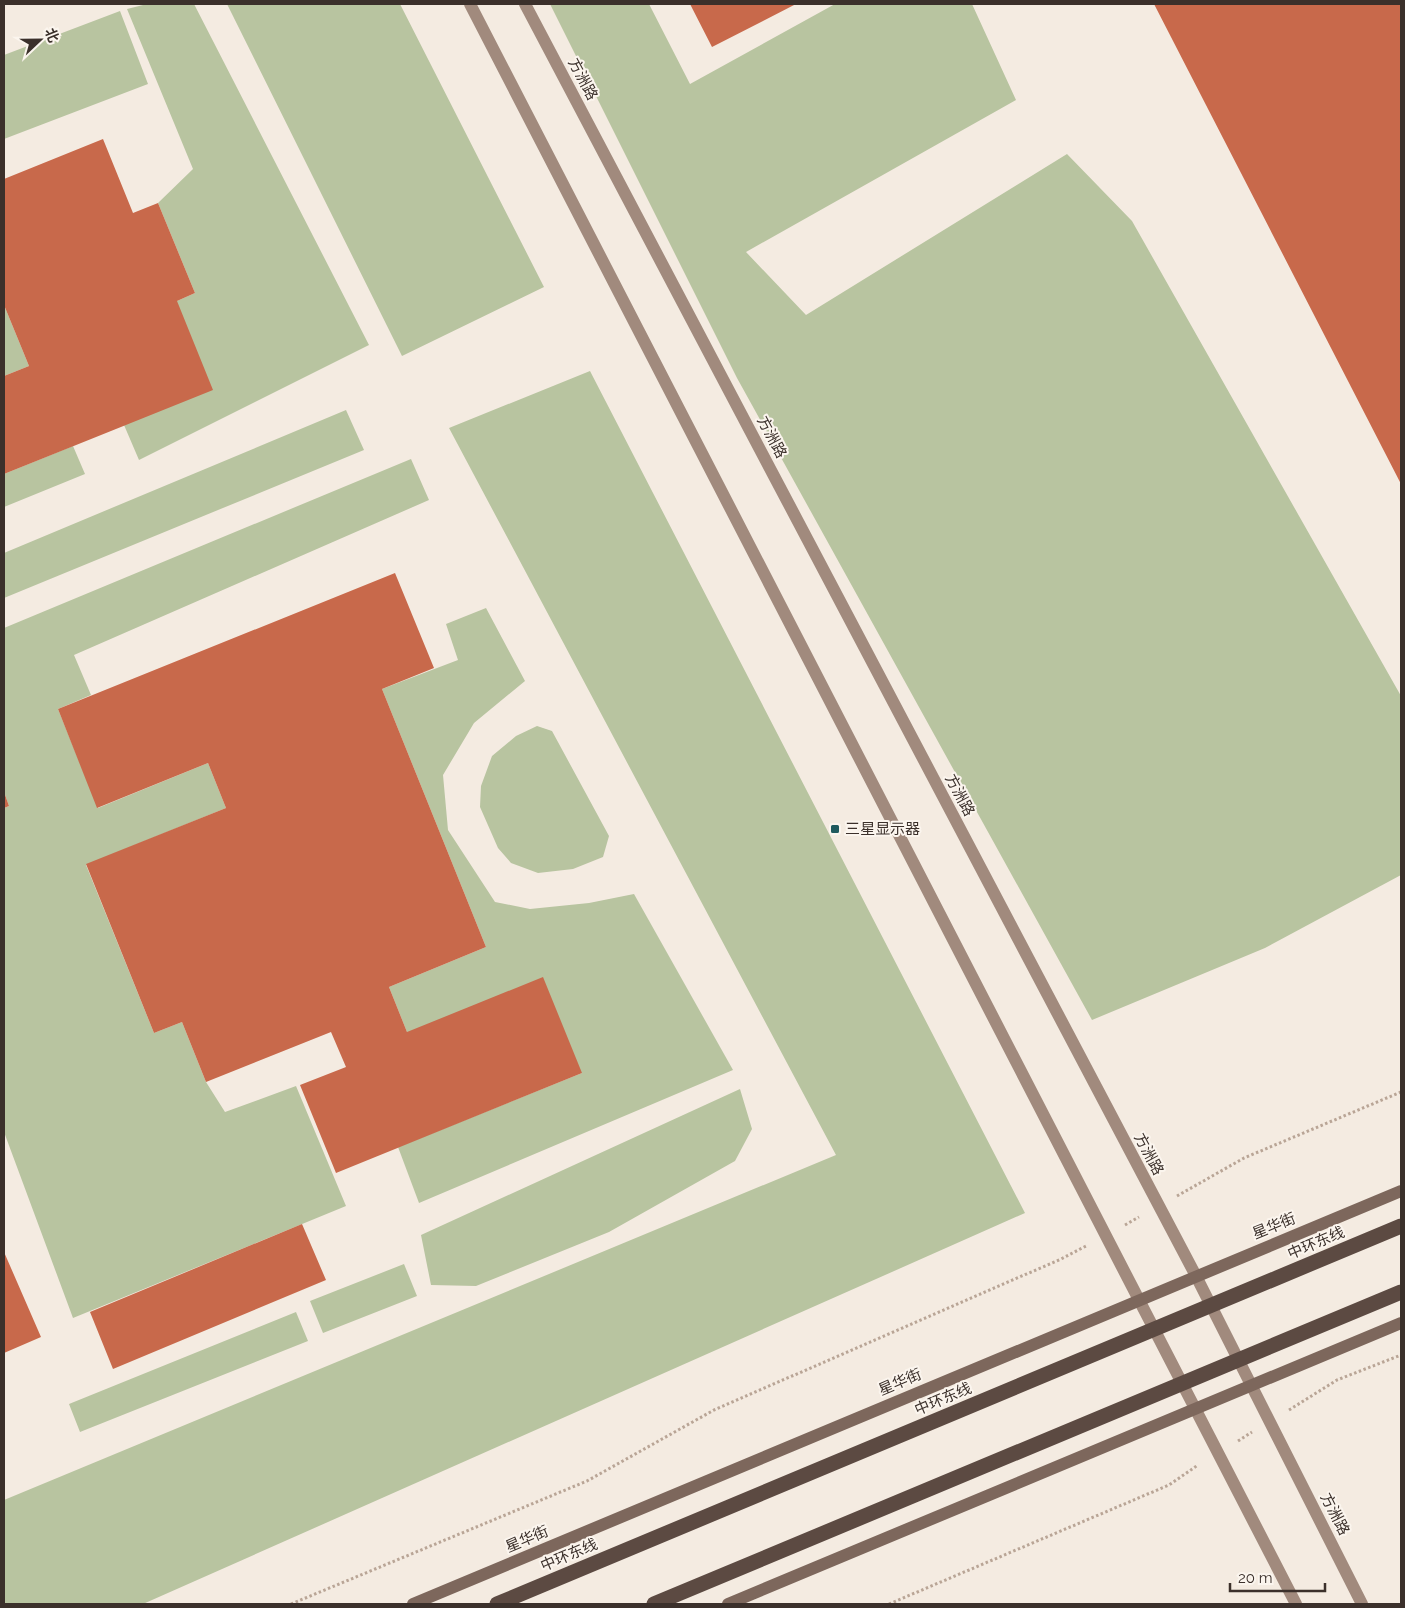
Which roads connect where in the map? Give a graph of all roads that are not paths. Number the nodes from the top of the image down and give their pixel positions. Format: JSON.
{"nodes":[{"id":1,"x":470,"y":4,"type":"edge"},
{"id":2,"x":525,"y":4,"type":"edge"},
{"id":3,"x":1401,"y":1191,"type":"edge"},
{"id":4,"x":1401,"y":1226,"type":"edge"},
{"id":5,"x":1196,"y":1276,"type":"junction"},
{"id":6,"x":1401,"y":1292,"type":"edge"},
{"id":7,"x":1138,"y":1300,"type":"junction"},
{"id":8,"x":1401,"y":1323,"type":"edge"},
{"id":9,"x":1252,"y":1385,"type":"junction"},
{"id":10,"x":1194,"y":1409,"type":"junction"},
{"id":11,"x":413,"y":1604,"type":"edge"},
{"id":12,"x":497,"y":1604,"type":"edge"},
{"id":13,"x":654,"y":1604,"type":"edge"},
{"id":14,"x":728,"y":1604,"type":"edge"},
{"id":15,"x":1296,"y":1604,"type":"edge"},
{"id":16,"x":1362,"y":1604,"type":"edge"}],
"edges":[{"from":1,"to":7,"type":"main road"},
{"from":2,"to":5,"type":"main road","name":"方洲路"},
{"from":3,"to":5,"type":"main road","name":"星华街"},
{"from":4,"to":12,"type":"highway","name":"中环东线"},
{"from":5,"to":7,"type":"main road","name":"星华街"},
{"from":5,"to":9,"type":"main road","name":"方洲路"},
{"from":6,"to":13,"type":"highway"},
{"from":7,"to":10,"type":"main road"},
{"from":7,"to":11,"type":"main road","name":"星华街"},
{"from":8,"to":9,"type":"main road"},
{"from":9,"to":10,"type":"main road"},
{"from":9,"to":16,"type":"main road","name":"方洲路"},
{"from":10,"to":14,"type":"main road"},
{"from":10,"to":15,"type":"main road"}]}
